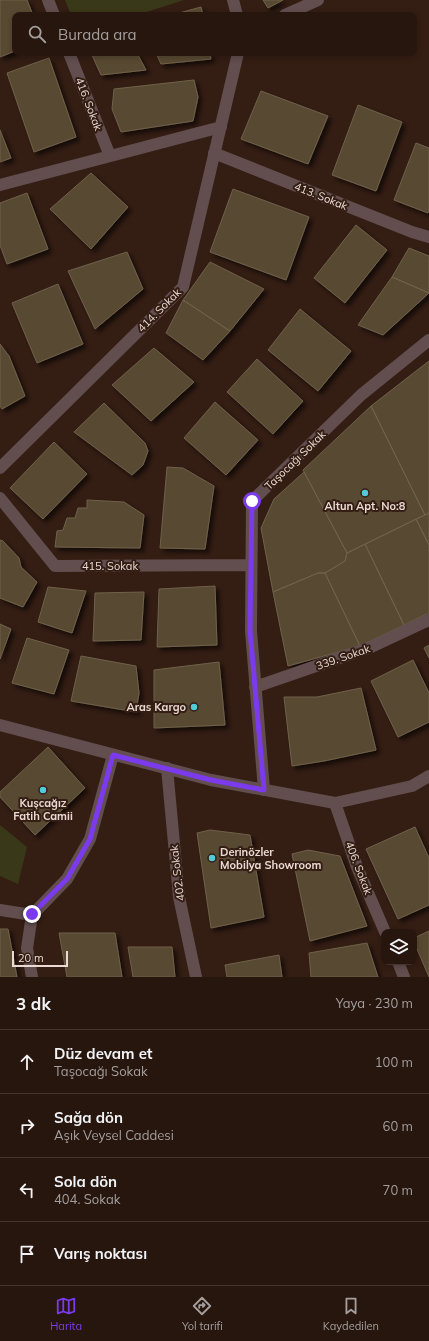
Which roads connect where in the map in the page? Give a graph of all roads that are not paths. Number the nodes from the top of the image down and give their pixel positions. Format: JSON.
{"nodes":[{"id":1,"x":48,"y":0,"type":"edge"},
{"id":2,"x":233,"y":0,"type":"edge"},
{"id":3,"x":318,"y":0,"type":"edge"},
{"id":4,"x":53,"y":12,"type":"edge"},
{"id":5,"x":236,"y":12,"type":"edge"},
{"id":6,"x":292,"y":12,"type":"edge"},
{"id":7,"x":70,"y":56,"type":"edge"},
{"id":8,"x":237,"y":56,"type":"edge"},
{"id":9,"x":221,"y":126,"type":"junction"},
{"id":10,"x":214,"y":153,"type":"junction"},
{"id":11,"x":110,"y":156,"type":"junction"},
{"id":12,"x":0,"y":185,"type":"edge"},
{"id":13,"x":429,"y":237,"type":"edge"},
{"id":14,"x":429,"y":340,"type":"edge"},
{"id":15,"x":1,"y":466,"type":"edge"},
{"id":16,"x":0,"y":498,"type":"edge"},
{"id":17,"x":252,"y":565,"type":"junction"},
{"id":18,"x":429,"y":620,"type":"edge"},
{"id":19,"x":255,"y":687,"type":"junction"},
{"id":20,"x":4,"y":728,"type":"edge"},
{"id":21,"x":113,"y":755,"type":"junction"},
{"id":22,"x":167,"y":768,"type":"junction"},
{"id":23,"x":429,"y":776,"type":"edge"},
{"id":24,"x":264,"y":790,"type":"junction"},
{"id":25,"x":334,"y":803,"type":"junction"},
{"id":26,"x":0,"y":910,"type":"edge"},
{"id":27,"x":32,"y":914,"type":"junction"},
{"id":28,"x":384,"y":929,"type":"edge"},
{"id":29,"x":399,"y":965,"type":"edge"},
{"id":30,"x":32,"y":977,"type":"edge"},
{"id":31,"x":196,"y":977,"type":"edge"},
{"id":32,"x":404,"y":977,"type":"edge"}],
"edges":[{"from":1,"to":4,"type":"street"},
{"from":2,"to":5,"type":"street"},
{"from":3,"to":6,"type":"street"},
{"from":7,"to":11,"type":"street","name":"416. Sokak"},
{"from":8,"to":9,"type":"street","name":"414. Sokak"},
{"from":9,"to":10,"type":"street","name":"414. Sokak"},
{"from":9,"to":11,"type":"street"},
{"from":10,"to":13,"type":"street","name":"413. Sokak"},
{"from":10,"to":15,"type":"street","name":"414. Sokak"},
{"from":11,"to":12,"type":"street"},
{"from":14,"to":17,"type":"street","name":"Taşocağı Sokak"},
{"from":16,"to":17,"type":"street","name":"415. Sokak"},
{"from":17,"to":19,"type":"street","name":"Taşocağı Sokak"},
{"from":18,"to":19,"type":"street","name":"339. Sokak"},
{"from":19,"to":24,"type":"street","name":"Taşocağı Sokak"},
{"from":20,"to":21,"type":"street"},
{"from":21,"to":22,"type":"street"},
{"from":21,"to":27,"type":"street"},
{"from":22,"to":24,"type":"street"},
{"from":22,"to":31,"type":"street","name":"402. Sokak"},
{"from":23,"to":25,"type":"street"},
{"from":24,"to":25,"type":"street"},
{"from":25,"to":28,"type":"street","name":"406. Sokak"},
{"from":26,"to":27,"type":"street"},
{"from":27,"to":30,"type":"street"},
{"from":29,"to":32,"type":"street"}]}
